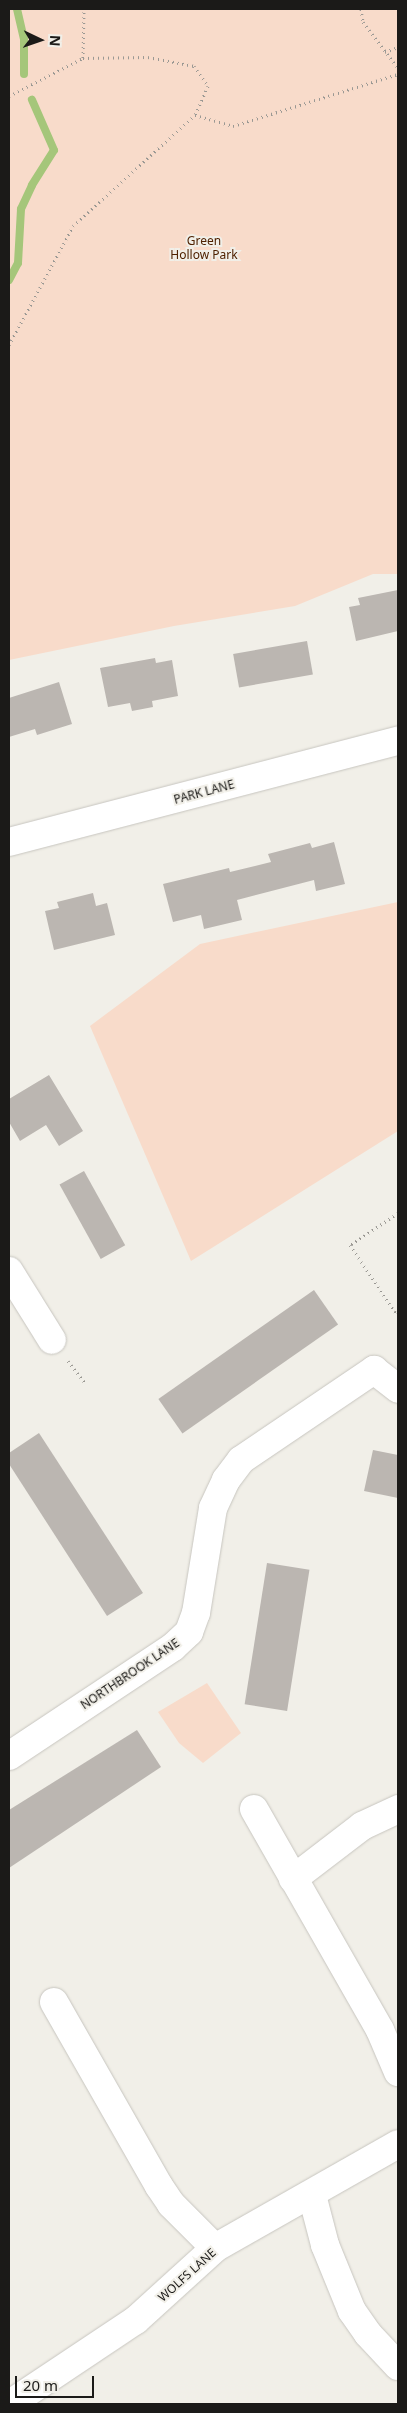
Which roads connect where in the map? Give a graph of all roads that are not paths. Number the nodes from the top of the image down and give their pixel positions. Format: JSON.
{"nodes":[{"id":1,"x":398,"y":741,"type":"edge"},
{"id":2,"x":9,"y":842,"type":"edge"},
{"id":3,"x":9,"y":1271,"type":"edge"},
{"id":4,"x":52,"y":1340,"type":"dead end"},
{"id":5,"x":398,"y":1389,"type":"edge"},
{"id":6,"x":9,"y":1756,"type":"edge"},
{"id":7,"x":254,"y":1809,"type":"dead end"},
{"id":8,"x":398,"y":1809,"type":"edge"},
{"id":9,"x":293,"y":1879,"type":"junction"},
{"id":10,"x":54,"y":2002,"type":"dead end"},
{"id":11,"x":398,"y":2072,"type":"edge"},
{"id":12,"x":398,"y":2144,"type":"edge"},
{"id":13,"x":312,"y":2195,"type":"junction"},
{"id":14,"x":216,"y":2248,"type":"junction"},
{"id":15,"x":398,"y":2366,"type":"edge"},
{"id":16,"x":10,"y":2404,"type":"edge"}],
"edges":[{"from":1,"to":2,"type":"street","name":"PARK LANE"},
{"from":3,"to":4,"type":"street"},
{"from":5,"to":6,"type":"street","name":"NORTHBROOK LANE"},
{"from":7,"to":9,"type":"street"},
{"from":8,"to":9,"type":"street"},
{"from":9,"to":11,"type":"street"},
{"from":10,"to":14,"type":"street"},
{"from":12,"to":13,"type":"street","name":"WOLFS LANE"},
{"from":13,"to":14,"type":"street","name":"WOLFS LANE"},
{"from":13,"to":15,"type":"street"},
{"from":14,"to":16,"type":"street","name":"WOLFS LANE"}]}
